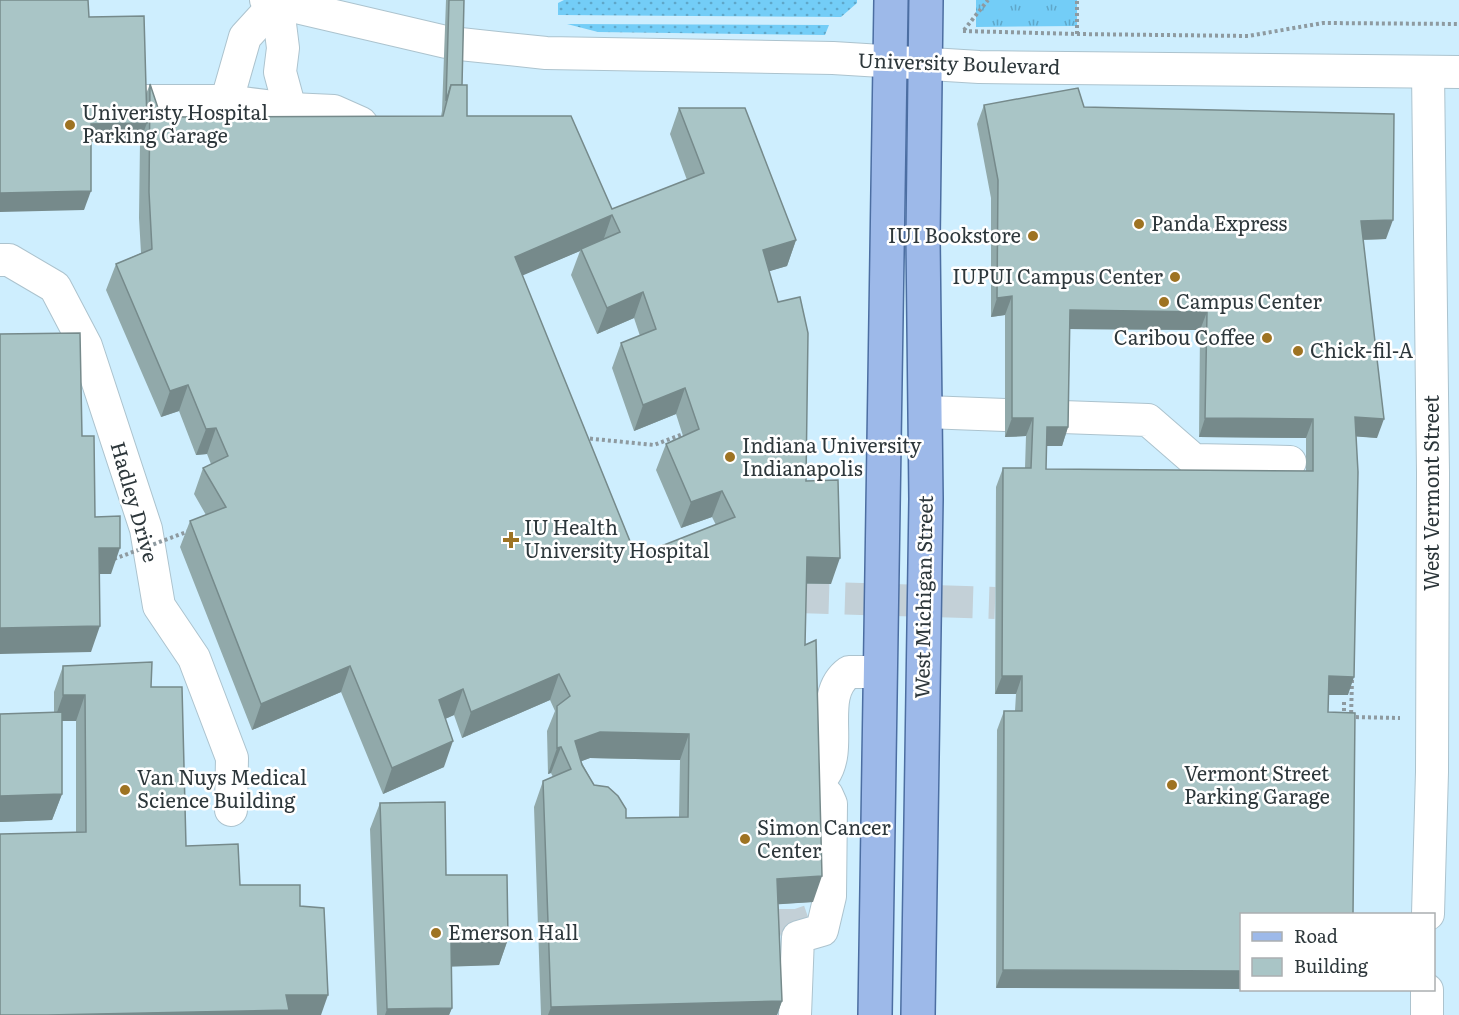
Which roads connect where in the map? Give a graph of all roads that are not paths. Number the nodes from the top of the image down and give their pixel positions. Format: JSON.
{"nodes":[{"id":1,"x":891,"y":0,"type":"edge"},
{"id":2,"x":926,"y":0,"type":"edge"},
{"id":3,"x":273,"y":1,"type":"edge"},
{"id":4,"x":889,"y":62,"type":"junction"},
{"id":5,"x":926,"y":64,"type":"junction"},
{"id":6,"x":1428,"y":72,"type":"junction"},
{"id":7,"x":1459,"y":72,"type":"edge"},
{"id":8,"x":140,"y":101,"type":"edge"},
{"id":9,"x":226,"y":101,"type":"junction"},
{"id":10,"x":290,"y":109,"type":"junction"},
{"id":11,"x":373,"y":142,"type":"edge"},
{"id":12,"x":214,"y":143,"type":"edge"},
{"id":13,"x":0,"y":260,"type":"edge"},
{"id":14,"x":926,"y":412,"type":"junction"},
{"id":15,"x":1005,"y":415,"type":"dead end"},
{"id":16,"x":1062,"y":417,"type":"edge"},
{"id":17,"x":1290,"y":462,"type":"dead end"},
{"id":18,"x":879,"y":672,"type":"junction"},
{"id":19,"x":231,"y":810,"type":"dead end"},
{"id":20,"x":1428,"y":913,"type":"edge"},
{"id":21,"x":1427,"y":991,"type":"edge"},
{"id":22,"x":795,"y":1015,"type":"edge"},
{"id":23,"x":874,"y":1015,"type":"edge"},
{"id":24,"x":918,"y":1015,"type":"edge"},
{"id":25,"x":1427,"y":1015,"type":"edge"}],
"edges":[{"from":1,"to":4,"type":"main road"},
{"from":2,"to":5,"type":"main road","name":"West Michigan Street"},
{"from":3,"to":4,"type":"street","name":"University Boulevard"},
{"from":3,"to":9,"type":"street"},
{"from":3,"to":10,"type":"street"},
{"from":4,"to":5,"type":"street","name":"University Boulevard"},
{"from":4,"to":18,"type":"main road"},
{"from":5,"to":6,"type":"street","name":"University Boulevard"},
{"from":5,"to":14,"type":"main road","name":"West Michigan Street"},
{"from":6,"to":7,"type":"street","name":"University Boulevard"},
{"from":6,"to":20,"type":"street","name":"West Vermont Street"},
{"from":8,"to":9,"type":"street"},
{"from":9,"to":10,"type":"street"},
{"from":9,"to":12,"type":"street"},
{"from":10,"to":11,"type":"street"},
{"from":13,"to":19,"type":"street","name":"Hadley Drive"},
{"from":14,"to":15,"type":"street"},
{"from":14,"to":24,"type":"main road","name":"West Michigan Street"},
{"from":16,"to":17,"type":"street"},
{"from":18,"to":22,"type":"street"},
{"from":18,"to":23,"type":"main road"},
{"from":21,"to":25,"type":"street"}]}
